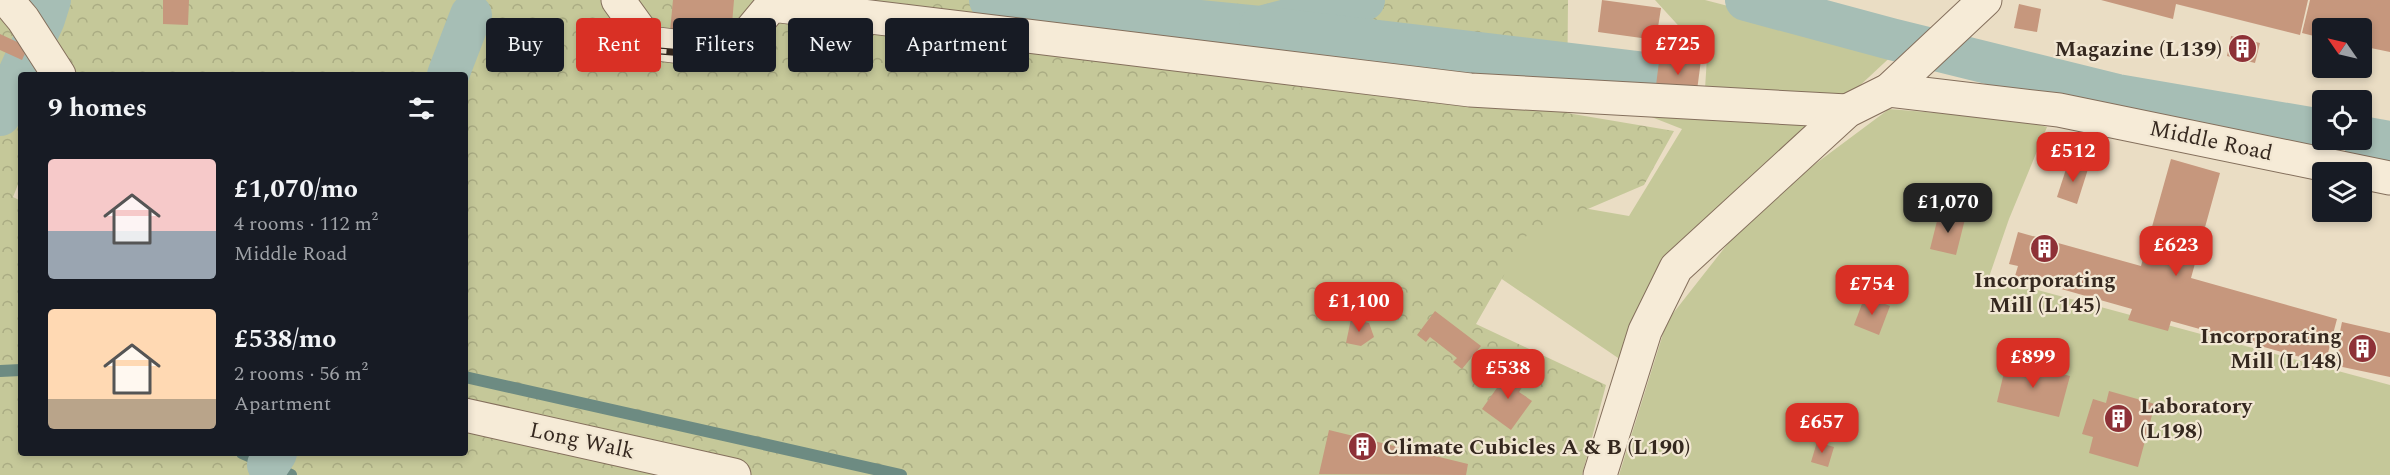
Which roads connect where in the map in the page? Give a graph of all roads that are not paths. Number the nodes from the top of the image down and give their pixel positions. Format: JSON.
{"nodes":[{"id":1,"x":618,"y":0,"type":"edge"},
{"id":2,"x":1977,"y":7,"type":"edge"},
{"id":3,"x":15,"y":10,"type":"edge"},
{"id":4,"x":51,"y":63,"type":"edge"},
{"id":5,"x":1900,"y":80,"type":"junction"},
{"id":6,"x":1847,"y":111,"type":"junction"},
{"id":7,"x":2390,"y":178,"type":"edge"},
{"id":8,"x":468,"y":417,"type":"edge"},
{"id":9,"x":734,"y":475,"type":"edge"},
{"id":10,"x":1600,"y":475,"type":"edge"}],
"edges":[{"from":1,"to":6,"type":"street"},
{"from":2,"to":5,"type":"street"},
{"from":3,"to":4,"type":"street"},
{"from":5,"to":6,"type":"street"},
{"from":5,"to":7,"type":"street","name":"Middle Road"},
{"from":6,"to":10,"type":"street"},
{"from":8,"to":9,"type":"street","name":"Long Walk"}]}
